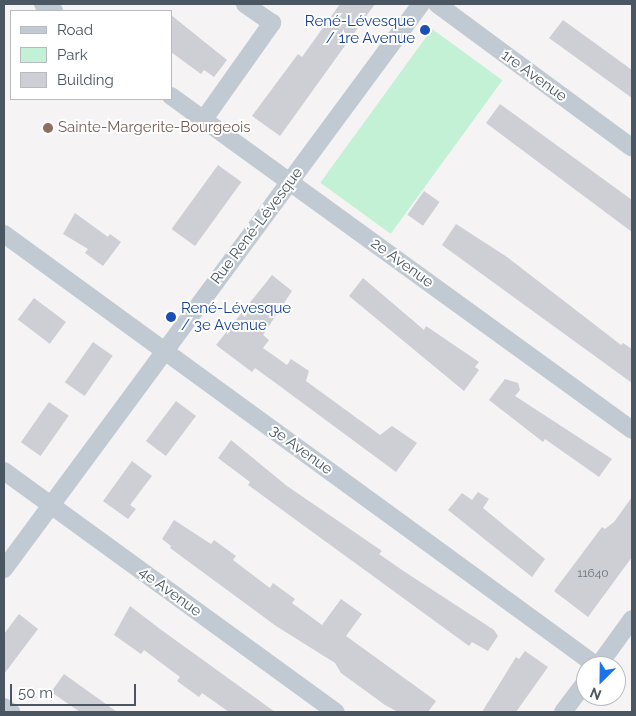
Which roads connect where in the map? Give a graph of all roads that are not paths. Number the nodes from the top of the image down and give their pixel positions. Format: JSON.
{"nodes":[{"id":1,"x":245,"y":4,"type":"edge"},
{"id":2,"x":421,"y":4,"type":"edge"},
{"id":3,"x":437,"y":4,"type":"edge"},
{"id":4,"x":172,"y":97,"type":"edge"},
{"id":5,"x":204,"y":120,"type":"junction"},
{"id":6,"x":632,"y":148,"type":"edge"},
{"id":7,"x":290,"y":182,"type":"junction"},
{"id":8,"x":4,"y":234,"type":"edge"},
{"id":9,"x":165,"y":350,"type":"junction"},
{"id":10,"x":632,"y":430,"type":"edge"},
{"id":11,"x":4,"y":471,"type":"edge"},
{"id":12,"x":52,"y":505,"type":"junction"},
{"id":13,"x":4,"y":569,"type":"edge"},
{"id":14,"x":632,"y":619,"type":"edge"},
{"id":15,"x":584,"y":656,"type":"edge"},
{"id":16,"x":605,"y":656,"type":"edge"},
{"id":17,"x":576,"y":695,"type":"edge"},
{"id":18,"x":4,"y":707,"type":"edge"},
{"id":19,"x":11,"y":712,"type":"edge"},
{"id":20,"x":336,"y":712,"type":"edge"},
{"id":21,"x":563,"y":712,"type":"edge"}],
"edges":[{"from":1,"to":5,"type":"street"},
{"from":2,"to":7,"type":"street","name":"Rue René-Lévesque"},
{"from":3,"to":6,"type":"street","name":"1re Avenue"},
{"from":4,"to":5,"type":"street","name":"2e Avenue"},
{"from":5,"to":7,"type":"street","name":"2e Avenue"},
{"from":7,"to":9,"type":"street","name":"Rue René-Lévesque"},
{"from":7,"to":10,"type":"street","name":"2e Avenue"},
{"from":8,"to":9,"type":"street","name":"3e Avenue"},
{"from":9,"to":12,"type":"street","name":"Rue René-Lévesque"},
{"from":9,"to":15,"type":"street","name":"3e Avenue"},
{"from":11,"to":12,"type":"street","name":"4e Avenue"},
{"from":12,"to":13,"type":"street","name":"Rue René-Lévesque"},
{"from":12,"to":20,"type":"street","name":"4e Avenue"},
{"from":14,"to":16,"type":"street"},
{"from":17,"to":21,"type":"street"},
{"from":18,"to":19,"type":"street"}]}
